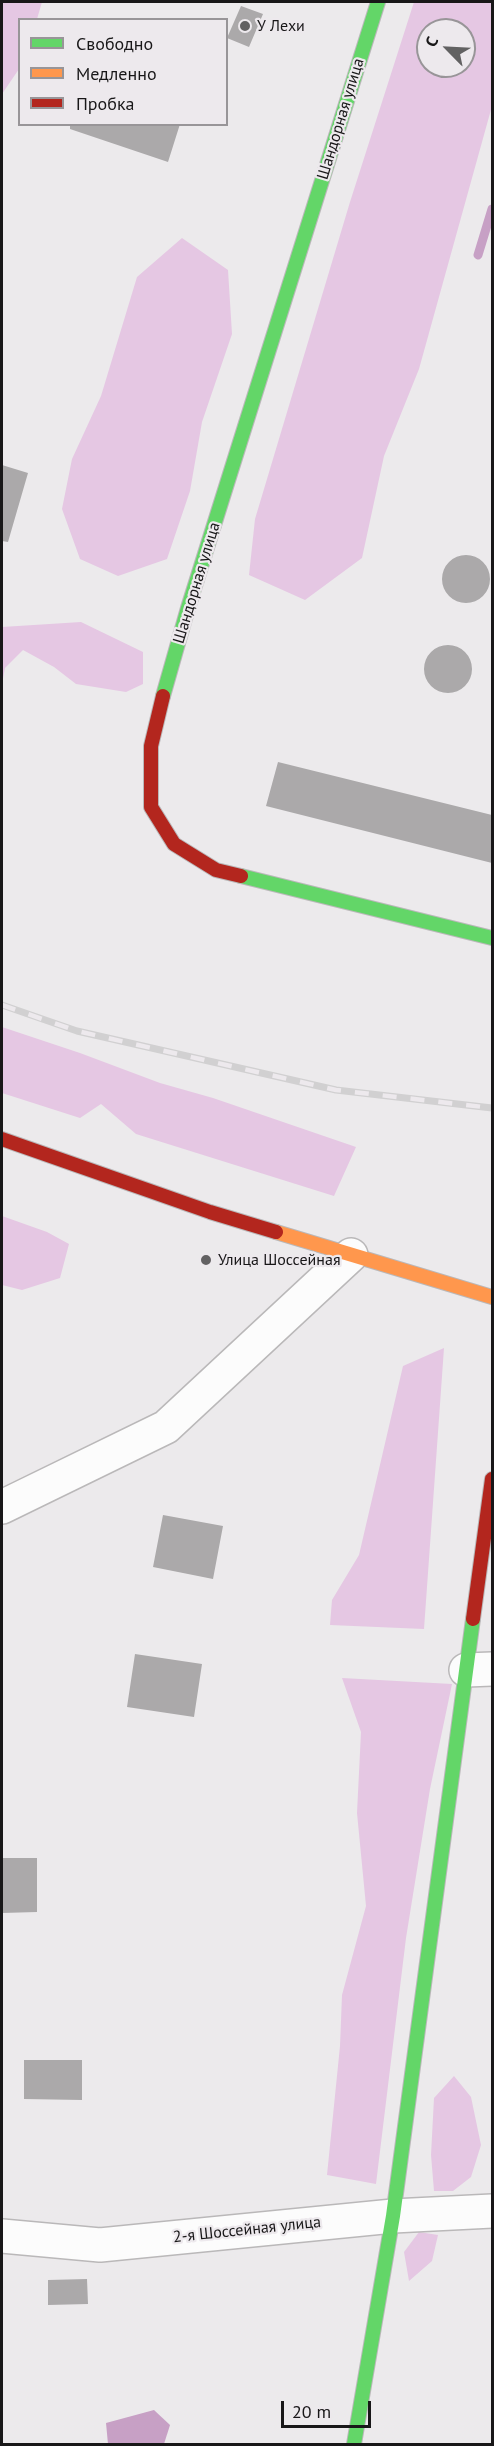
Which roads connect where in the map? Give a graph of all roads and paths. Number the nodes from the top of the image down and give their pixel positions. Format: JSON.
{"nodes":[{"id":1,"x":378,"y":2,"type":"edge"},
{"id":2,"x":492,"y":938,"type":"edge"},
{"id":3,"x":2,"y":1139,"type":"edge"},
{"id":4,"x":351,"y":1255,"type":"junction"},
{"id":5,"x":492,"y":1298,"type":"edge"},
{"id":6,"x":492,"y":1479,"type":"edge"},
{"id":7,"x":2,"y":1507,"type":"edge"},
{"id":8,"x":479,"y":1670,"type":"edge"},
{"id":9,"x":492,"y":2211,"type":"edge"},
{"id":10,"x":393,"y":2216,"type":"junction"},
{"id":11,"x":2,"y":2236,"type":"edge"},
{"id":12,"x":354,"y":2445,"type":"edge"}],
"edges":[{"from":1,"to":2,"type":"street","name":"Шандорная улица"},
{"from":3,"to":4,"type":"street"},
{"from":4,"to":5,"type":"street"},
{"from":4,"to":7,"type":"street"},
{"from":6,"to":8,"type":"street"},
{"from":8,"to":10,"type":"street"},
{"from":9,"to":10,"type":"street","name":"2-я Шоссейная улица"},
{"from":10,"to":11,"type":"street","name":"2-я Шоссейная улица"},
{"from":10,"to":12,"type":"street"}]}
